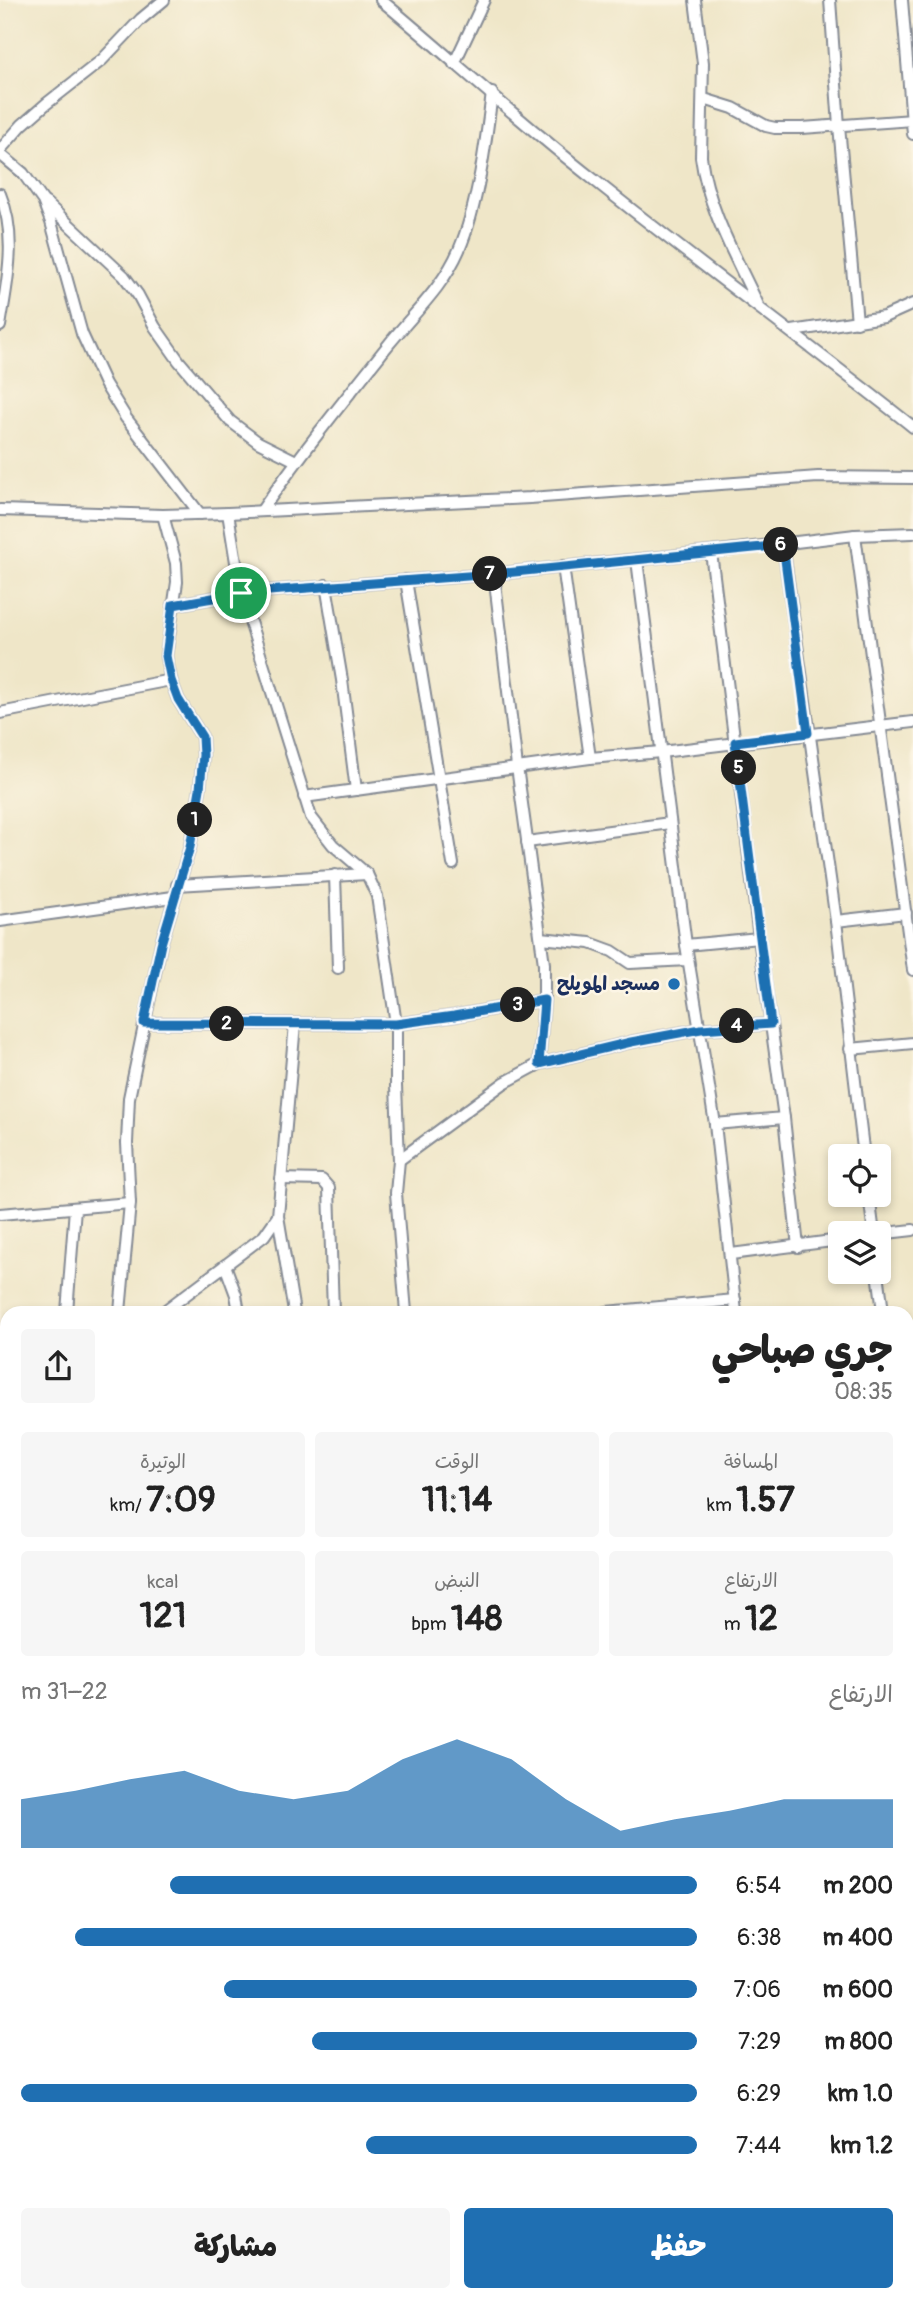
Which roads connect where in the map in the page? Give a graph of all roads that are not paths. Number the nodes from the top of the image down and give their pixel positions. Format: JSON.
{"nodes":[{"id":1,"x":164,"y":0,"type":"edge"},
{"id":2,"x":381,"y":0,"type":"edge"},
{"id":3,"x":484,"y":0,"type":"edge"},
{"id":4,"x":695,"y":0,"type":"edge"},
{"id":5,"x":830,"y":0,"type":"edge"},
{"id":6,"x":902,"y":0,"type":"edge"},
{"id":7,"x":454,"y":64,"type":"junction"},
{"id":8,"x":492,"y":93,"type":"junction"},
{"id":9,"x":704,"y":99,"type":"junction"},
{"id":10,"x":912,"y":120,"type":"edge"},
{"id":11,"x":839,"y":126,"type":"junction"},
{"id":12,"x":913,"y":134,"type":"edge"},
{"id":13,"x":0,"y":152,"type":"edge"},
{"id":14,"x":0,"y":194,"type":"edge"},
{"id":15,"x":43,"y":201,"type":"junction"},
{"id":16,"x":913,"y":304,"type":"edge"},
{"id":17,"x":760,"y":309,"type":"junction"},
{"id":18,"x":857,"y":322,"type":"junction"},
{"id":19,"x":0,"y":326,"type":"edge"},
{"id":20,"x":792,"y":331,"type":"junction"},
{"id":21,"x":913,"y":427,"type":"edge"},
{"id":22,"x":296,"y":461,"type":"junction"},
{"id":23,"x":913,"y":478,"type":"edge"},
{"id":24,"x":0,"y":510,"type":"edge"},
{"id":25,"x":262,"y":510,"type":"junction"},
{"id":26,"x":228,"y":513,"type":"junction"},
{"id":27,"x":200,"y":514,"type":"junction"},
{"id":28,"x":163,"y":515,"type":"junction"},
{"id":29,"x":913,"y":533,"type":"edge"},
{"id":30,"x":855,"y":535,"type":"junction"},
{"id":31,"x":783,"y":545,"type":"junction"},
{"id":32,"x":711,"y":552,"type":"junction"},
{"id":33,"x":637,"y":560,"type":"junction"},
{"id":34,"x":563,"y":566,"type":"junction"},
{"id":35,"x":494,"y":574,"type":"junction"},
{"id":36,"x":406,"y":580,"type":"junction"},
{"id":37,"x":326,"y":585,"type":"junction"},
{"id":38,"x":241,"y":593,"type":"junction"},
{"id":39,"x":173,"y":605,"type":"junction"},
{"id":40,"x":171,"y":680,"type":"junction"},
{"id":41,"x":0,"y":713,"type":"edge"},
{"id":42,"x":913,"y":722,"type":"edge"},
{"id":43,"x":880,"y":726,"type":"junction"},
{"id":44,"x":808,"y":733,"type":"junction"},
{"id":45,"x":735,"y":742,"type":"junction"},
{"id":46,"x":661,"y":752,"type":"junction"},
{"id":47,"x":590,"y":758,"type":"junction"},
{"id":48,"x":517,"y":767,"type":"junction"},
{"id":49,"x":438,"y":780,"type":"junction"},
{"id":50,"x":356,"y":790,"type":"junction"},
{"id":51,"x":304,"y":797,"type":"junction"},
{"id":52,"x":670,"y":824,"type":"junction"},
{"id":53,"x":527,"y":842,"type":"junction"},
{"id":54,"x":453,"y":864,"type":"dead end"},
{"id":55,"x":367,"y":874,"type":"junction"},
{"id":56,"x":335,"y":876,"type":"junction"},
{"id":57,"x":908,"y":883,"type":"edge"},
{"id":58,"x":177,"y":885,"type":"junction"},
{"id":59,"x":173,"y":897,"type":"junction"},
{"id":60,"x":906,"y":913,"type":"junction"},
{"id":61,"x":0,"y":921,"type":"edge"},
{"id":62,"x":836,"y":921,"type":"junction"},
{"id":63,"x":759,"y":937,"type":"junction"},
{"id":64,"x":541,"y":938,"type":"junction"},
{"id":65,"x":686,"y":946,"type":"junction"},
{"id":66,"x":688,"y":960,"type":"junction"},
{"id":67,"x":338,"y":968,"type":"dead end"},
{"id":68,"x":913,"y":970,"type":"edge"},
{"id":69,"x":544,"y":1000,"type":"junction"},
{"id":70,"x":144,"y":1023,"type":"junction"},
{"id":71,"x":295,"y":1024,"type":"junction"},
{"id":72,"x":396,"y":1024,"type":"junction"},
{"id":73,"x":771,"y":1024,"type":"junction"},
{"id":74,"x":701,"y":1029,"type":"junction"},
{"id":75,"x":913,"y":1043,"type":"edge"},
{"id":76,"x":850,"y":1049,"type":"junction"},
{"id":77,"x":539,"y":1064,"type":"junction"},
{"id":78,"x":784,"y":1118,"type":"junction"},
{"id":79,"x":715,"y":1124,"type":"junction"},
{"id":80,"x":862,"y":1144,"type":"edge"},
{"id":81,"x":399,"y":1160,"type":"junction"},
{"id":82,"x":281,"y":1179,"type":"junction"},
{"id":83,"x":130,"y":1203,"type":"junction"},
{"id":84,"x":75,"y":1208,"type":"junction"},
{"id":85,"x":0,"y":1214,"type":"edge"},
{"id":86,"x":278,"y":1216,"type":"junction"},
{"id":87,"x":913,"y":1230,"type":"edge"},
{"id":88,"x":891,"y":1232,"type":"edge"},
{"id":89,"x":828,"y":1242,"type":"edge"},
{"id":90,"x":798,"y":1247,"type":"junction"},
{"id":91,"x":731,"y":1254,"type":"junction"},
{"id":92,"x":225,"y":1265,"type":"junction"},
{"id":93,"x":880,"y":1284,"type":"edge"},
{"id":94,"x":735,"y":1300,"type":"junction"},
{"id":95,"x":67,"y":1306,"type":"edge"},
{"id":96,"x":121,"y":1306,"type":"edge"},
{"id":97,"x":171,"y":1306,"type":"edge"},
{"id":98,"x":238,"y":1306,"type":"edge"},
{"id":99,"x":293,"y":1306,"type":"edge"},
{"id":100,"x":333,"y":1306,"type":"edge"},
{"id":101,"x":405,"y":1306,"type":"edge"},
{"id":102,"x":670,"y":1306,"type":"edge"},
{"id":103,"x":736,"y":1306,"type":"edge"},
{"id":104,"x":882,"y":1306,"type":"edge"}],
"edges":[{"from":1,"to":13,"type":"street"},
{"from":2,"to":7,"type":"street"},
{"from":3,"to":7,"type":"street"},
{"from":4,"to":9,"type":"street"},
{"from":5,"to":11,"type":"street"},
{"from":6,"to":10,"type":"street"},
{"from":7,"to":8,"type":"street"},
{"from":8,"to":17,"type":"street"},
{"from":8,"to":22,"type":"street"},
{"from":9,"to":11,"type":"street"},
{"from":9,"to":17,"type":"street"},
{"from":10,"to":11,"type":"street"},
{"from":10,"to":12,"type":"street"},
{"from":11,"to":18,"type":"street"},
{"from":13,"to":15,"type":"street"},
{"from":14,"to":19,"type":"street"},
{"from":15,"to":22,"type":"street"},
{"from":15,"to":27,"type":"street"},
{"from":16,"to":18,"type":"street"},
{"from":17,"to":20,"type":"street"},
{"from":18,"to":20,"type":"street"},
{"from":20,"to":21,"type":"street"},
{"from":22,"to":25,"type":"street"},
{"from":23,"to":25,"type":"street"},
{"from":24,"to":28,"type":"street"},
{"from":25,"to":26,"type":"street"},
{"from":26,"to":27,"type":"street"},
{"from":26,"to":38,"type":"street"},
{"from":27,"to":28,"type":"street"},
{"from":28,"to":39,"type":"street"},
{"from":29,"to":30,"type":"street"},
{"from":30,"to":31,"type":"street"},
{"from":30,"to":43,"type":"street"},
{"from":31,"to":32,"type":"street"},
{"from":31,"to":44,"type":"street"},
{"from":32,"to":33,"type":"street"},
{"from":32,"to":45,"type":"street"},
{"from":33,"to":34,"type":"street"},
{"from":33,"to":46,"type":"street"},
{"from":34,"to":35,"type":"street"},
{"from":34,"to":47,"type":"street"},
{"from":35,"to":36,"type":"street"},
{"from":35,"to":48,"type":"street"},
{"from":36,"to":37,"type":"street"},
{"from":36,"to":49,"type":"street"},
{"from":37,"to":38,"type":"street"},
{"from":37,"to":50,"type":"street"},
{"from":38,"to":39,"type":"street"},
{"from":38,"to":51,"type":"street"},
{"from":39,"to":40,"type":"street"},
{"from":40,"to":41,"type":"street"},
{"from":40,"to":58,"type":"street"},
{"from":42,"to":43,"type":"street"},
{"from":43,"to":44,"type":"street"},
{"from":43,"to":57,"type":"street"},
{"from":44,"to":45,"type":"street"},
{"from":44,"to":62,"type":"street"},
{"from":45,"to":46,"type":"street"},
{"from":45,"to":63,"type":"street"},
{"from":46,"to":47,"type":"street"},
{"from":46,"to":52,"type":"street"},
{"from":47,"to":48,"type":"street"},
{"from":48,"to":49,"type":"street"},
{"from":48,"to":53,"type":"street"},
{"from":49,"to":50,"type":"street"},
{"from":49,"to":54,"type":"street"},
{"from":50,"to":51,"type":"street"},
{"from":51,"to":55,"type":"street"},
{"from":52,"to":53,"type":"street"},
{"from":52,"to":65,"type":"street"},
{"from":53,"to":64,"type":"street"},
{"from":55,"to":56,"type":"street"},
{"from":55,"to":72,"type":"street"},
{"from":56,"to":58,"type":"street"},
{"from":56,"to":67,"type":"street"},
{"from":57,"to":60,"type":"street"},
{"from":58,"to":59,"type":"street"},
{"from":59,"to":61,"type":"street"},
{"from":59,"to":70,"type":"street"},
{"from":60,"to":62,"type":"street"},
{"from":60,"to":68,"type":"street"},
{"from":62,"to":76,"type":"street"},
{"from":63,"to":65,"type":"street"},
{"from":63,"to":73,"type":"street"},
{"from":64,"to":66,"type":"street"},
{"from":64,"to":69,"type":"street"},
{"from":65,"to":66,"type":"street"},
{"from":66,"to":74,"type":"street"},
{"from":69,"to":72,"type":"street"},
{"from":69,"to":77,"type":"street"},
{"from":70,"to":71,"type":"street"},
{"from":70,"to":83,"type":"street"},
{"from":71,"to":72,"type":"street"},
{"from":71,"to":82,"type":"street"},
{"from":72,"to":81,"type":"street"},
{"from":73,"to":74,"type":"street"},
{"from":73,"to":78,"type":"street"},
{"from":74,"to":77,"type":"street"},
{"from":74,"to":79,"type":"street"},
{"from":75,"to":76,"type":"street"},
{"from":76,"to":80,"type":"street"},
{"from":77,"to":81,"type":"street"},
{"from":78,"to":79,"type":"street"},
{"from":78,"to":90,"type":"street"},
{"from":79,"to":91,"type":"street"},
{"from":81,"to":101,"type":"street"},
{"from":82,"to":86,"type":"street"},
{"from":82,"to":100,"type":"street"},
{"from":83,"to":84,"type":"street"},
{"from":83,"to":96,"type":"street"},
{"from":84,"to":85,"type":"street"},
{"from":84,"to":95,"type":"street"},
{"from":86,"to":92,"type":"street"},
{"from":86,"to":99,"type":"street"},
{"from":87,"to":88,"type":"street"},
{"from":89,"to":90,"type":"street"},
{"from":90,"to":91,"type":"street"},
{"from":91,"to":94,"type":"street"},
{"from":92,"to":97,"type":"street"},
{"from":92,"to":98,"type":"street"},
{"from":93,"to":104,"type":"street"},
{"from":94,"to":102,"type":"street"},
{"from":94,"to":103,"type":"street"}]}
